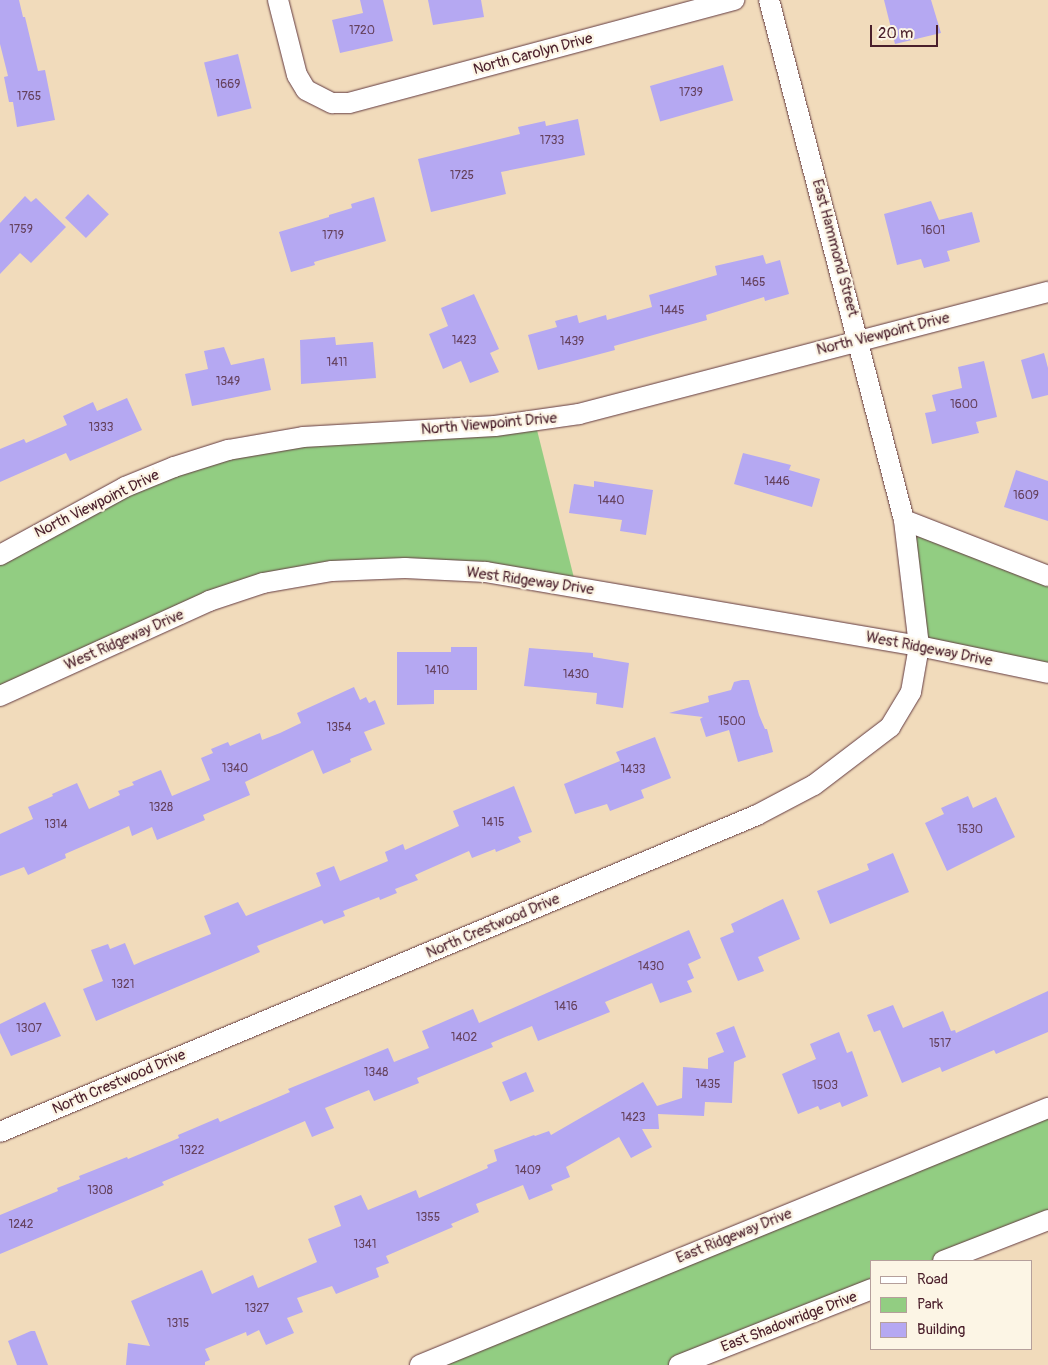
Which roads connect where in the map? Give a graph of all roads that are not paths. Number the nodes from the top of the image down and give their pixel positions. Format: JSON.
{"nodes":[{"id":1,"x":278,"y":0,"type":"edge"},
{"id":2,"x":734,"y":0,"type":"edge"},
{"id":3,"x":769,"y":0,"type":"edge"},
{"id":4,"x":1048,"y":292,"type":"edge"},
{"id":5,"x":859,"y":340,"type":"junction"},
{"id":6,"x":904,"y":520,"type":"junction"},
{"id":7,"x":0,"y":555,"type":"edge"},
{"id":8,"x":1048,"y":576,"type":"edge"},
{"id":9,"x":919,"y":646,"type":"junction"},
{"id":10,"x":1048,"y":673,"type":"edge"},
{"id":11,"x":0,"y":696,"type":"edge"},
{"id":12,"x":1048,"y":1108,"type":"edge"},
{"id":13,"x":0,"y":1132,"type":"edge"},
{"id":14,"x":1048,"y":1220,"type":"edge"},
{"id":15,"x":946,"y":1260,"type":"edge"},
{"id":16,"x":870,"y":1290,"type":"edge"},
{"id":17,"x":420,"y":1365,"type":"edge"},
{"id":18,"x":679,"y":1365,"type":"edge"}],
"edges":[{"from":1,"to":2,"type":"street","name":"North Carolyn Drive"},
{"from":3,"to":5,"type":"street","name":"East Hammond Street"},
{"from":4,"to":5,"type":"street","name":"North Viewpoint Drive"},
{"from":5,"to":6,"type":"street","name":"East Hammond Street"},
{"from":5,"to":7,"type":"street","name":"North Viewpoint Drive"},
{"from":6,"to":8,"type":"street"},
{"from":6,"to":9,"type":"street","name":"East Hammond Street"},
{"from":9,"to":10,"type":"street","name":"West Ridgeway Drive"},
{"from":9,"to":11,"type":"street","name":"West Ridgeway Drive"},
{"from":9,"to":13,"type":"street","name":"North Crestwood Drive"},
{"from":12,"to":17,"type":"street","name":"East Ridgeway Drive"},
{"from":14,"to":15,"type":"street"},
{"from":16,"to":18,"type":"street","name":"East Shadowridge Drive"}]}
